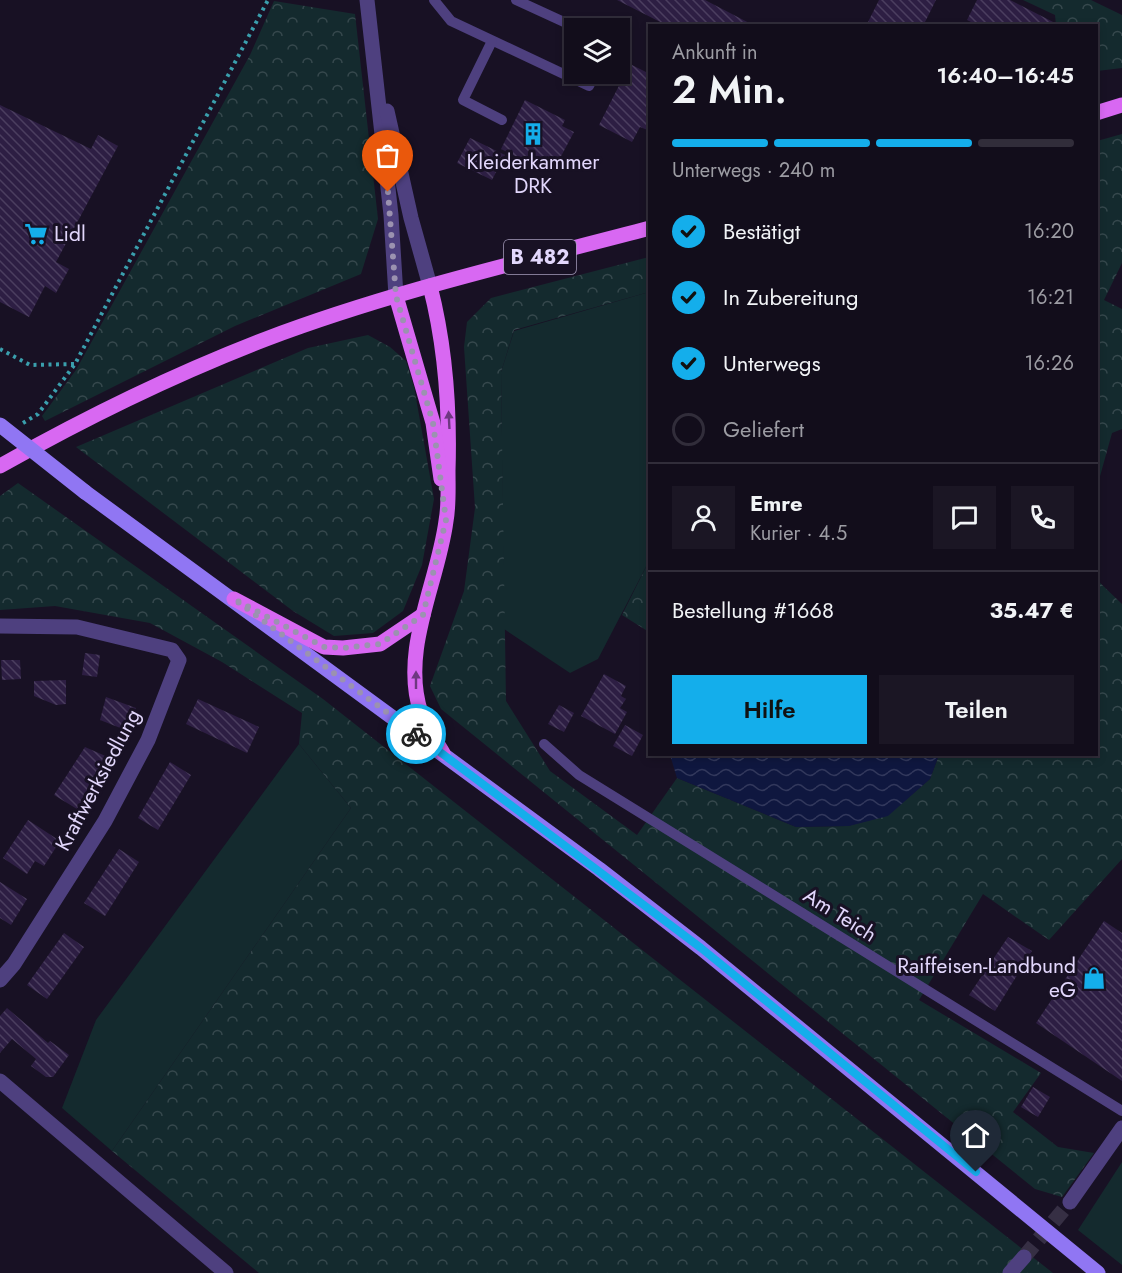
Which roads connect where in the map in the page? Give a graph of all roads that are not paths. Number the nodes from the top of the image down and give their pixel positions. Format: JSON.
{"nodes":[{"id":1,"x":367,"y":0,"type":"edge"},
{"id":2,"x":434,"y":0,"type":"edge"},
{"id":3,"x":516,"y":0,"type":"edge"},
{"id":4,"x":564,"y":22,"type":"edge"},
{"id":5,"x":370,"y":34,"type":"junction"},
{"id":6,"x":492,"y":40,"type":"junction"},
{"id":7,"x":564,"y":74,"type":"edge"},
{"id":8,"x":1122,"y":105,"type":"edge"},
{"id":9,"x":1098,"y":112,"type":"edge"},
{"id":10,"x":502,"y":120,"type":"dead end"},
{"id":11,"x":648,"y":229,"type":"edge"},
{"id":12,"x":430,"y":286,"type":"junction"},
{"id":13,"x":396,"y":296,"type":"junction"},
{"id":14,"x":0,"y":425,"type":"edge"},
{"id":15,"x":0,"y":466,"type":"edge"},
{"id":16,"x":446,"y":520,"type":"junction"},
{"id":17,"x":234,"y":599,"type":"junction"},
{"id":18,"x":423,"y":615,"type":"junction"},
{"id":19,"x":0,"y":626,"type":"edge"},
{"id":20,"x":544,"y":744,"type":"dead end"},
{"id":21,"x":443,"y":753,"type":"junction"},
{"id":22,"x":0,"y":980,"type":"edge"},
{"id":23,"x":0,"y":1081,"type":"edge"},
{"id":24,"x":1122,"y":1111,"type":"edge"},
{"id":25,"x":1122,"y":1128,"type":"edge"},
{"id":26,"x":1070,"y":1202,"type":"tunnel mouth"},
{"id":27,"x":1024,"y":1257,"type":"tunnel mouth"},
{"id":28,"x":226,"y":1273,"type":"edge"},
{"id":29,"x":1010,"y":1273,"type":"edge"},
{"id":30,"x":1098,"y":1273,"type":"edge"}],
"edges":[{"from":1,"to":5,"type":"street"},
{"from":2,"to":6,"type":"lane"},
{"from":3,"to":4,"type":"lane"},
{"from":5,"to":12,"type":"street"},
{"from":5,"to":13,"type":"street"},
{"from":6,"to":7,"type":"lane"},
{"from":6,"to":10,"type":"lane"},
{"from":8,"to":9,"type":"main road"},
{"from":11,"to":12,"type":"main road","number":"B 482"},
{"from":12,"to":13,"type":"main road","number":"B 482"},
{"from":16,"to":12,"type":"main road","one_way":true},
{"from":13,"to":15,"type":"main road","number":"B 482"},
{"from":13,"to":16,"type":"main road"},
{"from":14,"to":17,"type":"main road","bridge":true},
{"from":16,"to":18,"type":"main road"},
{"from":17,"to":18,"type":"main road"},
{"from":17,"to":21,"type":"main road"},
{"from":21,"to":18,"type":"main road","one_way":true},
{"from":19,"to":22,"type":"street","name":"Kraftwerksiedlung"},
{"from":20,"to":24,"type":"lane","name":"Am Teich"},
{"from":21,"to":30,"type":"main road"},
{"from":23,"to":28,"type":"street"},
{"from":25,"to":26,"type":"street"},
{"from":27,"to":29,"type":"street"}]}
